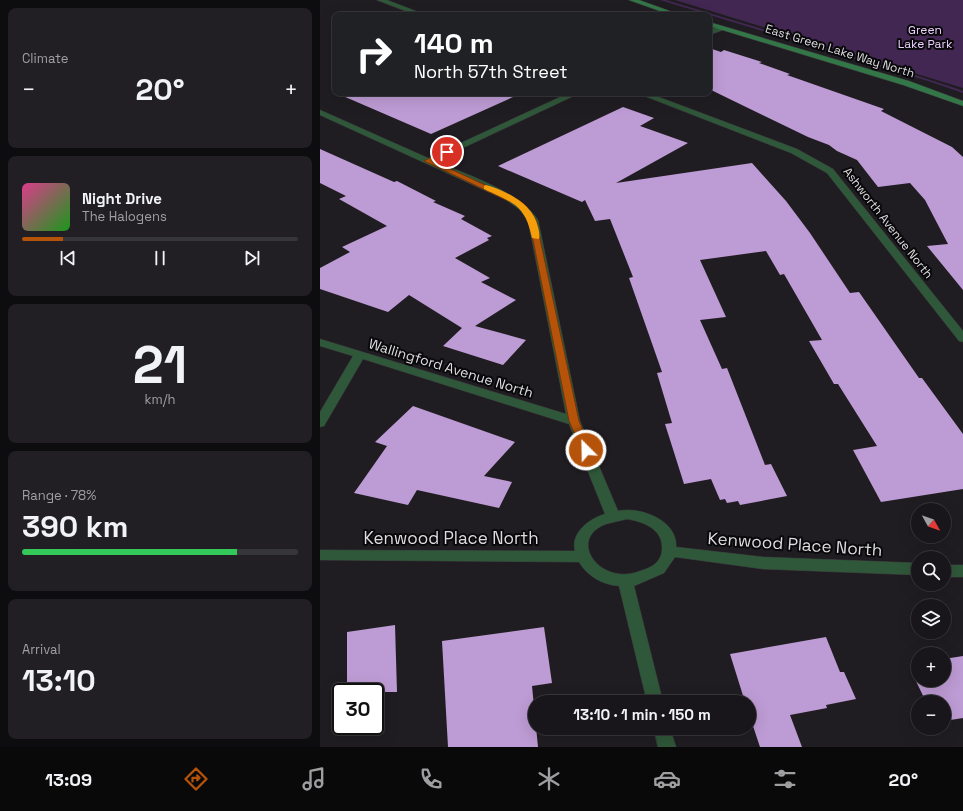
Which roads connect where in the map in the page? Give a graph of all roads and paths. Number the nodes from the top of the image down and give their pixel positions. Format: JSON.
{"nodes":[{"id":1,"x":380,"y":0,"type":"edge"},
{"id":2,"x":632,"y":0,"type":"edge"},
{"id":3,"x":414,"y":12,"type":"edge"},
{"id":4,"x":669,"y":12,"type":"edge"},
{"id":5,"x":712,"y":25,"type":"edge"},
{"id":6,"x":720,"y":28,"type":"junction"},
{"id":7,"x":712,"y":32,"type":"edge"},
{"id":8,"x":569,"y":96,"type":"edge"},
{"id":9,"x":649,"y":96,"type":"edge"},
{"id":10,"x":963,"y":104,"type":"edge"},
{"id":11,"x":320,"y":112,"type":"edge"},
{"id":12,"x":428,"y":161,"type":"junction"},
{"id":13,"x":963,"y":338,"type":"edge"},
{"id":14,"x":320,"y":342,"type":"edge"},
{"id":15,"x":360,"y":356,"type":"junction"},
{"id":16,"x":574,"y":421,"type":"junction"},
{"id":17,"x":320,"y":423,"type":"edge"},
{"id":18,"x":613,"y":516,"type":"junction"},
{"id":19,"x":669,"y":551,"type":"junction"},
{"id":20,"x":320,"y":555,"type":"edge"},
{"id":21,"x":582,"y":557,"type":"junction"},
{"id":22,"x":911,"y":570,"type":"edge"},
{"id":23,"x":951,"y":570,"type":"edge"},
{"id":24,"x":963,"y":571,"type":"edge"},
{"id":25,"x":625,"y":581,"type":"junction"},
{"id":26,"x":653,"y":695,"type":"edge"},
{"id":27,"x":663,"y":735,"type":"edge"},
{"id":28,"x":666,"y":747,"type":"edge"}],
"edges":[{"from":1,"to":3,"type":"street"},
{"from":2,"to":4,"type":"main road"},
{"from":5,"to":6,"type":"main road","name":"East Green Lake Way North"},
{"from":6,"to":7,"type":"street"},
{"from":6,"to":10,"type":"main road","name":"East Green Lake Way North"},
{"from":8,"to":12,"type":"street"},
{"from":9,"to":13,"type":"street","name":"Ashworth Avenue North"},
{"from":11,"to":12,"type":"street"},
{"from":12,"to":16,"type":"street"},
{"from":14,"to":15,"type":"street","name":"Wallingford Avenue North"},
{"from":15,"to":16,"type":"street","name":"Wallingford Avenue North"},
{"from":15,"to":17,"type":"street"},
{"from":16,"to":18,"type":"street"},
{"from":18,"to":19,"type":"street"},
{"from":18,"to":21,"type":"street"},
{"from":19,"to":22,"type":"street","name":"Kenwood Place North"},
{"from":19,"to":25,"type":"street"},
{"from":20,"to":21,"type":"street","name":"Kenwood Place North"},
{"from":21,"to":25,"type":"street"},
{"from":23,"to":24,"type":"street"},
{"from":25,"to":26,"type":"street"},
{"from":27,"to":28,"type":"street"}]}
